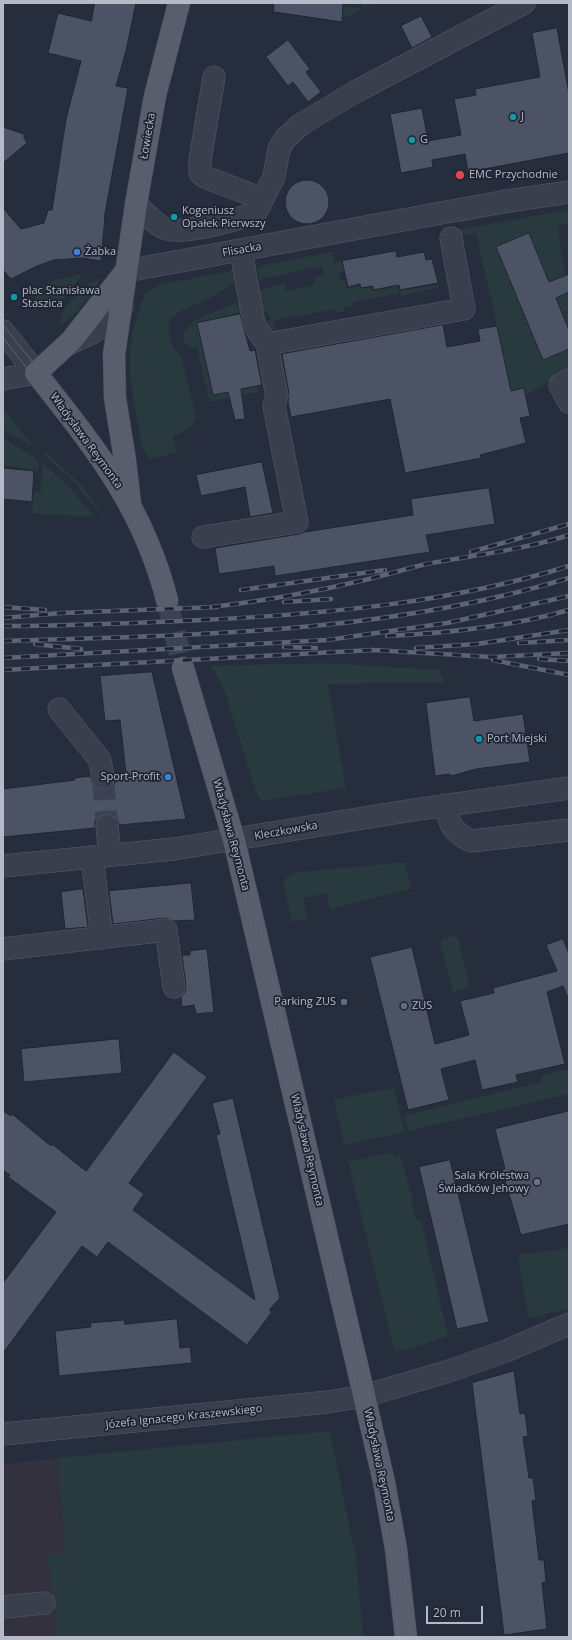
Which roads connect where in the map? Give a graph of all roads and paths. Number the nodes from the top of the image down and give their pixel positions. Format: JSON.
{"nodes":[{"id":1,"x":179,"y":3,"type":"edge"},
{"id":2,"x":524,"y":3,"type":"edge"},
{"id":3,"x":214,"y":77,"type":"dead end"},
{"id":4,"x":569,"y":192,"type":"edge"},
{"id":5,"x":136,"y":204,"type":"junction"},
{"id":6,"x":259,"y":206,"type":"junction"},
{"id":7,"x":451,"y":238,"type":"dead end"},
{"id":8,"x":268,"y":246,"type":"junction"},
{"id":9,"x":241,"y":251,"type":"junction"},
{"id":10,"x":126,"y":271,"type":"junction"},
{"id":11,"x":122,"y":307,"type":"junction"},
{"id":12,"x":3,"y":331,"type":"edge"},
{"id":13,"x":68,"y":344,"type":"junction"},
{"id":14,"x":267,"y":344,"type":"junction"},
{"id":15,"x":36,"y":373,"type":"junction"},
{"id":16,"x":3,"y":379,"type":"edge"},
{"id":17,"x":569,"y":380,"type":"edge"},
{"id":18,"x":569,"y":402,"type":"edge"},
{"id":19,"x":130,"y":503,"type":"junction"},
{"id":20,"x":203,"y":537,"type":"dead end"},
{"id":21,"x":167,"y":600,"type":"tunnel mouth"},
{"id":22,"x":183,"y":668,"type":"tunnel mouth"},
{"id":23,"x":59,"y":709,"type":"dead end"},
{"id":24,"x":102,"y":778,"type":"tunnel mouth"},
{"id":25,"x":569,"y":788,"type":"edge"},
{"id":26,"x":445,"y":805,"type":"junction"},
{"id":27,"x":107,"y":826,"type":"tunnel mouth"},
{"id":28,"x":569,"y":830,"type":"edge"},
{"id":29,"x":234,"y":840,"type":"junction"},
{"id":30,"x":101,"y":856,"type":"junction"},
{"id":31,"x":3,"y":866,"type":"edge"},
{"id":32,"x":102,"y":938,"type":"junction"},
{"id":33,"x":3,"y":949,"type":"edge"},
{"id":34,"x":174,"y":987,"type":"dead end"},
{"id":35,"x":569,"y":1324,"type":"edge"},
{"id":36,"x":364,"y":1396,"type":"junction"},
{"id":37,"x":3,"y":1434,"type":"edge"},
{"id":38,"x":44,"y":1603,"type":"dead end"},
{"id":39,"x":3,"y":1607,"type":"edge"},
{"id":40,"x":406,"y":1637,"type":"edge"}],
"edges":[{"from":1,"to":5,"type":"main road","name":"Łowiecka"},
{"from":2,"to":6,"type":"street"},
{"from":3,"to":6,"type":"street"},
{"from":4,"to":8,"type":"street"},
{"from":5,"to":6,"type":"street"},
{"from":5,"to":10,"type":"main road","name":"Łowiecka"},
{"from":6,"to":8,"type":"street","name":"Flisacka"},
{"from":7,"to":14,"type":"street"},
{"from":8,"to":9,"type":"street","name":"Flisacka"},
{"from":9,"to":10,"type":"street","name":"Flisacka"},
{"from":9,"to":14,"type":"street"},
{"from":10,"to":11,"type":"main road","name":"Łowiecka"},
{"from":10,"to":13,"type":"main road","name":"Łowiecka"},
{"from":11,"to":13,"type":"street","name":"Łowiecka"},
{"from":11,"to":19,"type":"main road"},
{"from":12,"to":15,"type":"street"},
{"from":13,"to":15,"type":"main road","name":"Łowiecka"},
{"from":14,"to":20,"type":"street"},
{"from":15,"to":16,"type":"street"},
{"from":15,"to":19,"type":"main road","name":"Władysława Reymonta"},
{"from":17,"to":18,"type":"street"},
{"from":19,"to":21,"type":"main road","name":"Władysława Reymonta"},
{"from":22,"to":29,"type":"main road","name":"Władysława Reymonta"},
{"from":23,"to":24,"type":"street"},
{"from":25,"to":26,"type":"street","name":"Kleczkowska"},
{"from":26,"to":28,"type":"street"},
{"from":26,"to":29,"type":"street","name":"Kleczkowska"},
{"from":27,"to":30,"type":"street"},
{"from":29,"to":30,"type":"street","name":"Kleczkowska"},
{"from":29,"to":36,"type":"main road","name":"Władysława Reymonta"},
{"from":30,"to":31,"type":"street","name":"Kleczkowska"},
{"from":30,"to":32,"type":"street"},
{"from":32,"to":33,"type":"street"},
{"from":32,"to":34,"type":"street"},
{"from":35,"to":36,"type":"street","name":"Józefa Ignacego Kraszewskiego"},
{"from":36,"to":37,"type":"street","name":"Józefa Ignacego Kraszewskiego"},
{"from":36,"to":40,"type":"main road","name":"Władysława Reymonta"},
{"from":38,"to":39,"type":"street"}]}
